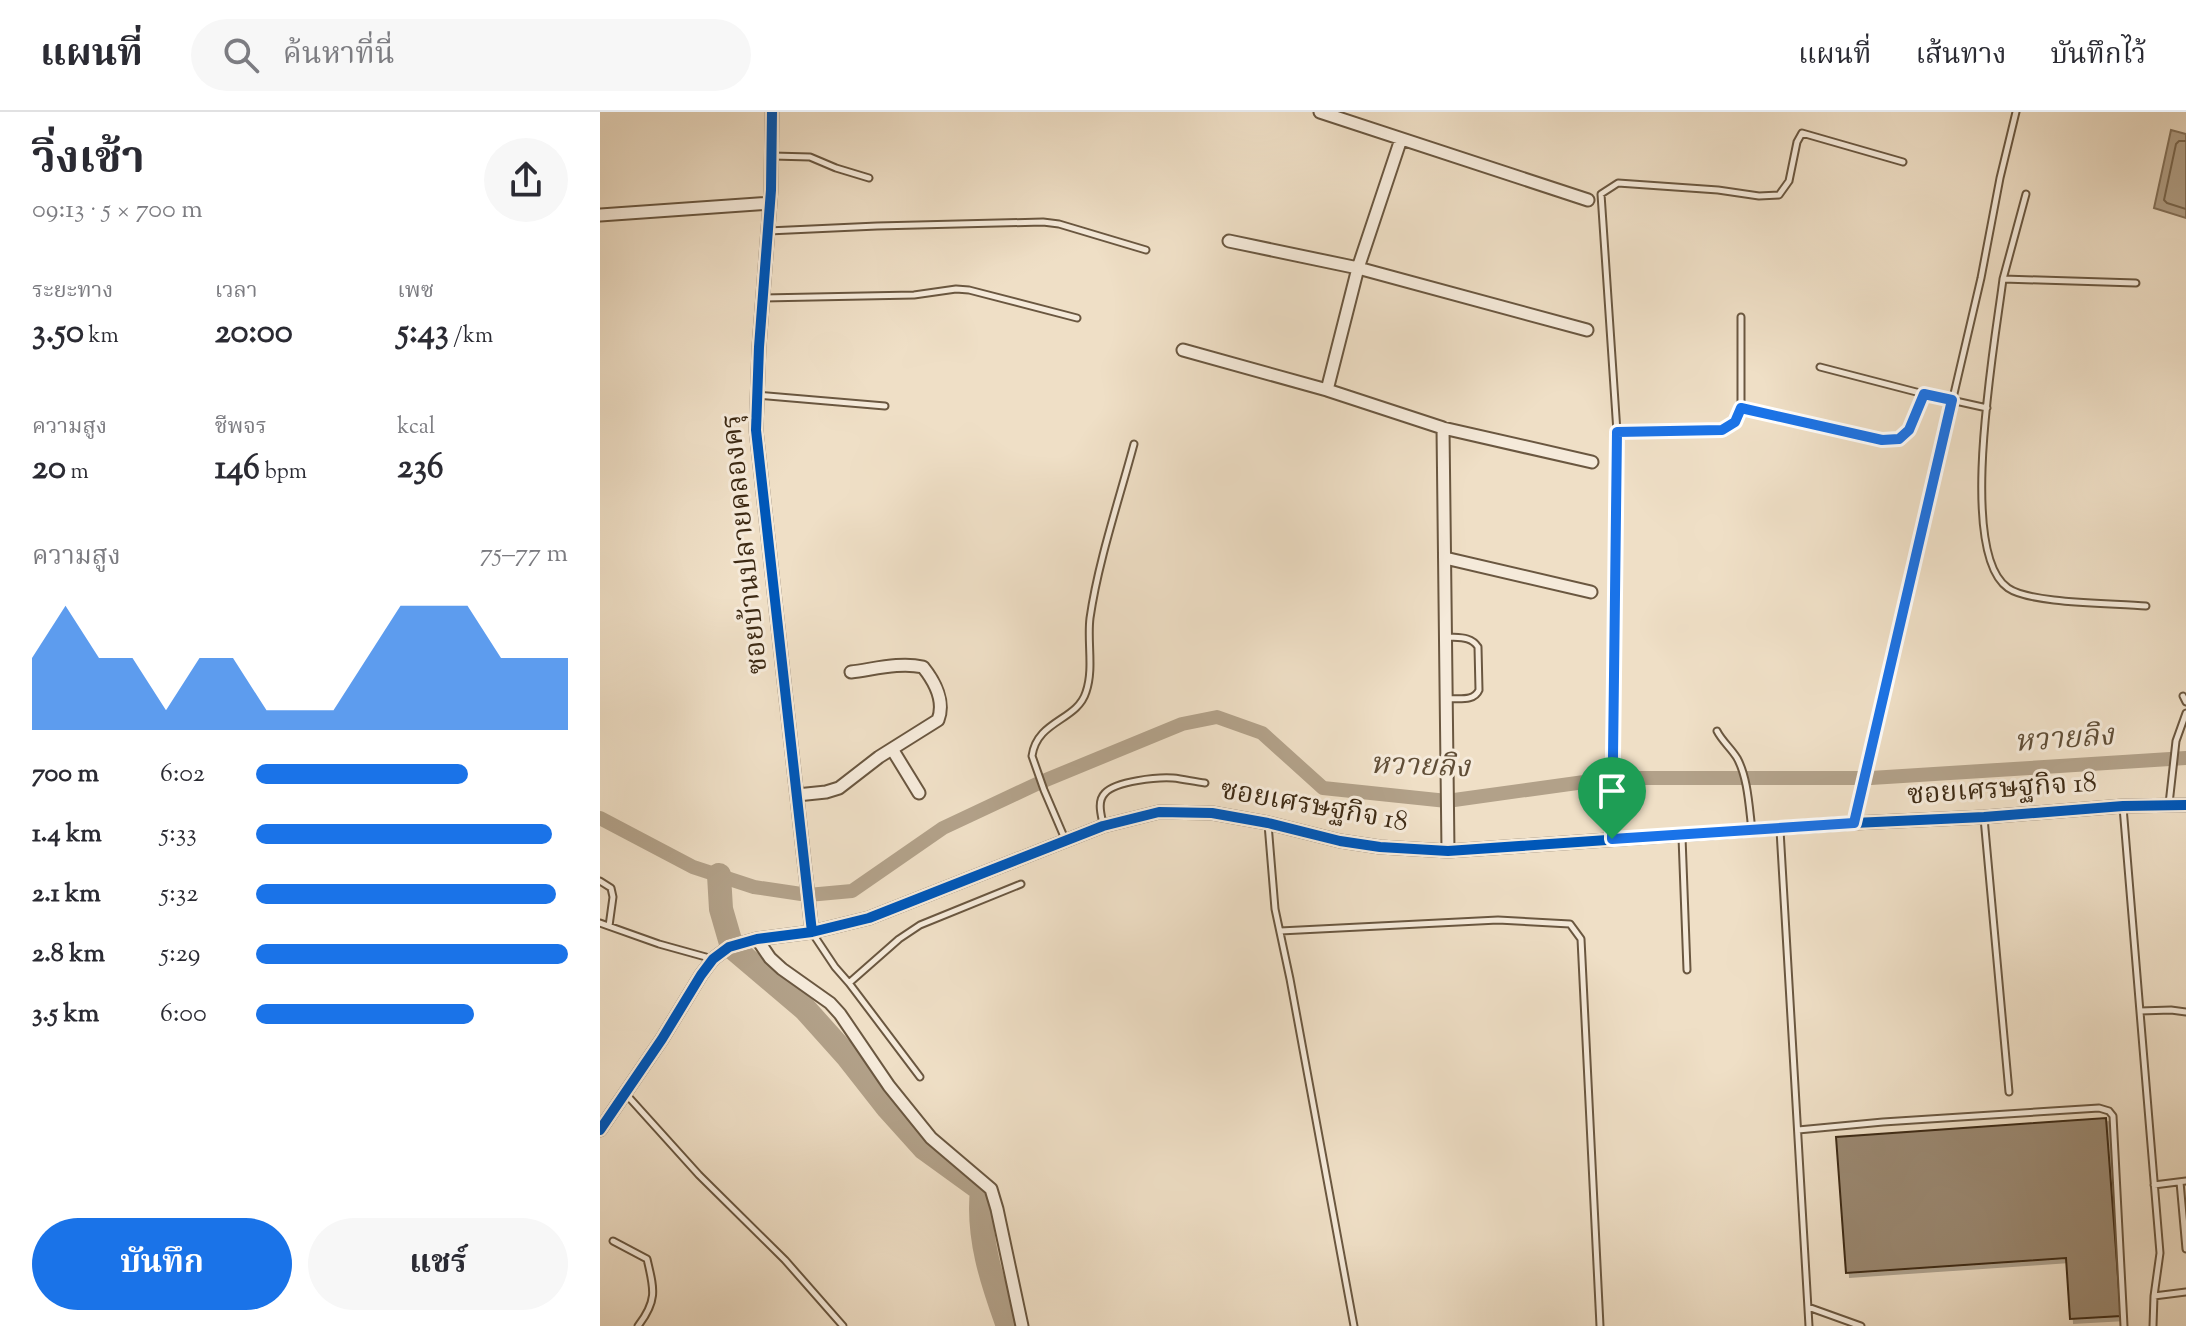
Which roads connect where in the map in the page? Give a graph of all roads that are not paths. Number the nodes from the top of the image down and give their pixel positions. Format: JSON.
{"nodes":[{"id":1,"x":772,"y":112,"type":"edge"},
{"id":2,"x":1320,"y":112,"type":"edge"},
{"id":3,"x":2016,"y":112,"type":"edge"},
{"id":4,"x":1401,"y":139,"type":"junction"},
{"id":5,"x":772,"y":156,"type":"junction"},
{"id":6,"x":1903,"y":162,"type":"dead end"},
{"id":7,"x":869,"y":178,"type":"dead end"},
{"id":8,"x":2026,"y":194,"type":"dead end"},
{"id":9,"x":1588,"y":200,"type":"dead end"},
{"id":10,"x":770,"y":203,"type":"junction"},
{"id":11,"x":600,"y":215,"type":"edge"},
{"id":12,"x":768,"y":231,"type":"junction"},
{"id":13,"x":1229,"y":241,"type":"dead end"},
{"id":14,"x":1146,"y":250,"type":"dead end"},
{"id":15,"x":1358,"y":268,"type":"junction"},
{"id":16,"x":2003,"y":279,"type":"junction"},
{"id":17,"x":2136,"y":283,"type":"dead end"},
{"id":18,"x":763,"y":298,"type":"junction"},
{"id":19,"x":1741,"y":317,"type":"dead end"},
{"id":20,"x":1077,"y":318,"type":"dead end"},
{"id":21,"x":1587,"y":330,"type":"dead end"},
{"id":22,"x":1183,"y":350,"type":"dead end"},
{"id":23,"x":1820,"y":367,"type":"dead end"},
{"id":24,"x":1327,"y":390,"type":"junction"},
{"id":25,"x":1924,"y":394,"type":"junction"},
{"id":26,"x":756,"y":395,"type":"junction"},
{"id":27,"x":1952,"y":400,"type":"junction"},
{"id":28,"x":885,"y":406,"type":"dead end"},
{"id":29,"x":1741,"y":408,"type":"junction"},
{"id":30,"x":1987,"y":408,"type":"junction"},
{"id":31,"x":1443,"y":428,"type":"junction"},
{"id":32,"x":1617,"y":432,"type":"junction"},
{"id":33,"x":1134,"y":444,"type":"dead end"},
{"id":34,"x":1592,"y":462,"type":"dead end"},
{"id":35,"x":1445,"y":558,"type":"junction"},
{"id":36,"x":1591,"y":592,"type":"dead end"},
{"id":37,"x":2146,"y":606,"type":"dead end"},
{"id":38,"x":1446,"y":637,"type":"junction"},
{"id":39,"x":851,"y":672,"type":"dead end"},
{"id":40,"x":1446,"y":699,"type":"junction"},
{"id":41,"x":2186,"y":713,"type":"edge"},
{"id":42,"x":1717,"y":731,"type":"dead end"},
{"id":43,"x":892,"y":749,"type":"junction"},
{"id":44,"x":1205,"y":783,"type":"dead end"},
{"id":45,"x":919,"y":793,"type":"dead end"},
{"id":46,"x":797,"y":795,"type":"junction"},
{"id":47,"x":2169,"y":805,"type":"junction"},
{"id":48,"x":2186,"y":805,"type":"edge"},
{"id":49,"x":2123,"y":806,"type":"junction"},
{"id":50,"x":1984,"y":817,"type":"junction"},
{"id":51,"x":1268,"y":823,"type":"junction"},
{"id":52,"x":1854,"y":823,"type":"junction"},
{"id":53,"x":1103,"y":826,"type":"junction"},
{"id":54,"x":1780,"y":829,"type":"junction"},
{"id":55,"x":1752,"y":831,"type":"junction"},
{"id":56,"x":1682,"y":836,"type":"junction"},
{"id":57,"x":1612,"y":839,"type":"junction"},
{"id":58,"x":1066,"y":840,"type":"junction"},
{"id":59,"x":1448,"y":851,"type":"junction"},
{"id":60,"x":600,"y":881,"type":"edge"},
{"id":61,"x":1021,"y":884,"type":"dead end"},
{"id":62,"x":600,"y":923,"type":"edge"},
{"id":63,"x":609,"y":926,"type":"junction"},
{"id":64,"x":1280,"y":931,"type":"junction"},
{"id":65,"x":812,"y":932,"type":"junction"},
{"id":66,"x":757,"y":939,"type":"junction"},
{"id":67,"x":713,"y":959,"type":"junction"},
{"id":68,"x":1687,"y":970,"type":"dead end"},
{"id":69,"x":849,"y":983,"type":"junction"},
{"id":70,"x":2140,"y":1011,"type":"junction"},
{"id":71,"x":2186,"y":1012,"type":"edge"},
{"id":72,"x":920,"y":1077,"type":"dead end"},
{"id":73,"x":2009,"y":1092,"type":"dead end"},
{"id":74,"x":625,"y":1093,"type":"junction"},
{"id":75,"x":605,"y":1113,"type":"edge"},
{"id":76,"x":600,"y":1130,"type":"edge"},
{"id":77,"x":1798,"y":1130,"type":"junction"},
{"id":78,"x":2183,"y":1182,"type":"edge"},
{"id":79,"x":2154,"y":1185,"type":"junction"},
{"id":80,"x":613,"y":1241,"type":"dead end"},
{"id":81,"x":2186,"y":1249,"type":"edge"},
{"id":82,"x":2186,"y":1292,"type":"edge"},
{"id":83,"x":2154,"y":1296,"type":"junction"},
{"id":84,"x":1808,"y":1307,"type":"junction"},
{"id":85,"x":638,"y":1326,"type":"edge"},
{"id":86,"x":843,"y":1326,"type":"edge"},
{"id":87,"x":1022,"y":1326,"type":"edge"},
{"id":88,"x":1354,"y":1326,"type":"edge"},
{"id":89,"x":1600,"y":1326,"type":"edge"},
{"id":90,"x":1809,"y":1326,"type":"edge"},
{"id":91,"x":1861,"y":1326,"type":"edge"},
{"id":92,"x":2124,"y":1326,"type":"edge"},
{"id":93,"x":2153,"y":1326,"type":"edge"}],
"edges":[{"from":1,"to":5,"type":"street","name":"ซอยบ้านปลายคลองครุ"},
{"from":2,"to":4,"type":"street"},
{"from":3,"to":27,"type":"lane"},
{"from":4,"to":9,"type":"street"},
{"from":4,"to":15,"type":"street"},
{"from":5,"to":7,"type":"lane"},
{"from":5,"to":10,"type":"street","name":"ซอยบ้านปลายคลองครุ"},
{"from":6,"to":32,"type":"lane"},
{"from":8,"to":16,"type":"lane"},
{"from":10,"to":11,"type":"street"},
{"from":10,"to":12,"type":"street","name":"ซอยบ้านปลายคลองครุ"},
{"from":12,"to":14,"type":"lane"},
{"from":12,"to":18,"type":"street","name":"ซอยบ้านปลายคลองครุ"},
{"from":13,"to":15,"type":"street"},
{"from":15,"to":21,"type":"street"},
{"from":15,"to":24,"type":"street"},
{"from":16,"to":17,"type":"lane"},
{"from":16,"to":30,"type":"lane"},
{"from":18,"to":20,"type":"lane"},
{"from":18,"to":26,"type":"street","name":"ซอยบ้านปลายคลองครุ"},
{"from":19,"to":29,"type":"lane"},
{"from":22,"to":24,"type":"street"},
{"from":23,"to":25,"type":"lane"},
{"from":24,"to":31,"type":"street"},
{"from":25,"to":27,"type":"lane"},
{"from":25,"to":29,"type":"lane"},
{"from":26,"to":28,"type":"lane"},
{"from":26,"to":46,"type":"street","name":"ซอยบ้านปลายคลองครุ"},
{"from":27,"to":30,"type":"lane"},
{"from":27,"to":52,"type":"lane"},
{"from":29,"to":32,"type":"lane"},
{"from":30,"to":37,"type":"lane"},
{"from":31,"to":34,"type":"street"},
{"from":31,"to":35,"type":"street"},
{"from":32,"to":57,"type":"lane"},
{"from":33,"to":58,"type":"lane"},
{"from":35,"to":36,"type":"street"},
{"from":35,"to":38,"type":"street"},
{"from":38,"to":40,"type":"street"},
{"from":38,"to":40,"type":"lane"},
{"from":39,"to":43,"type":"street"},
{"from":40,"to":59,"type":"street"},
{"from":41,"to":47,"type":"lane"},
{"from":42,"to":55,"type":"lane"},
{"from":43,"to":45,"type":"street"},
{"from":43,"to":46,"type":"street"},
{"from":44,"to":53,"type":"lane"},
{"from":46,"to":65,"type":"street","name":"ซอยบ้านปลายคลองครุ"},
{"from":47,"to":48,"type":"street","name":"ซอยเศรษฐกิจ 18"},
{"from":47,"to":49,"type":"street","name":"ซอยเศรษฐกิจ 18"},
{"from":49,"to":50,"type":"street","name":"ซอยเศรษฐกิจ 18"},
{"from":49,"to":70,"type":"lane"},
{"from":50,"to":52,"type":"street","name":"ซอยเศรษฐกิจ 18"},
{"from":50,"to":73,"type":"lane"},
{"from":51,"to":53,"type":"street","name":"ซอยเศรษฐกิจ 18"},
{"from":51,"to":59,"type":"street","name":"ซอยเศรษฐกิจ 18"},
{"from":51,"to":64,"type":"lane"},
{"from":52,"to":54,"type":"street","name":"ซอยเศรษฐกิจ 18"},
{"from":53,"to":58,"type":"street","name":"ซอยเศรษฐกิจ 18"},
{"from":54,"to":55,"type":"street","name":"ซอยเศรษฐกิจ 18"},
{"from":54,"to":77,"type":"lane"},
{"from":55,"to":56,"type":"street","name":"ซอยเศรษฐกิจ 18"},
{"from":56,"to":57,"type":"street","name":"ซอยเศรษฐกิจ 18"},
{"from":56,"to":68,"type":"lane"},
{"from":57,"to":59,"type":"street","name":"ซอยเศรษฐกิจ 18"},
{"from":58,"to":65,"type":"street","name":"ซอยเศรษฐกิจ 18"},
{"from":60,"to":63,"type":"lane"},
{"from":61,"to":69,"type":"lane"},
{"from":62,"to":63,"type":"lane"},
{"from":63,"to":67,"type":"lane"},
{"from":64,"to":88,"type":"lane"},
{"from":64,"to":89,"type":"lane"},
{"from":65,"to":66,"type":"street","name":"ซอยเศรษฐกิจ 18"},
{"from":65,"to":69,"type":"lane"},
{"from":66,"to":67,"type":"street","name":"ซอยเศรษฐกิจ 18"},
{"from":66,"to":87,"type":"street"},
{"from":67,"to":74,"type":"street","name":"ซอยเศรษฐกิจ 18"},
{"from":69,"to":72,"type":"lane"},
{"from":70,"to":71,"type":"lane"},
{"from":70,"to":79,"type":"lane"},
{"from":74,"to":75,"type":"street","name":"ซอยเศรษฐกิจ 18"},
{"from":74,"to":86,"type":"lane"},
{"from":75,"to":76,"type":"street","name":"ซอยเศรษฐกิจ 18"},
{"from":77,"to":84,"type":"lane"},
{"from":77,"to":92,"type":"lane"},
{"from":78,"to":79,"type":"lane"},
{"from":78,"to":81,"type":"lane"},
{"from":79,"to":83,"type":"lane"},
{"from":80,"to":85,"type":"lane"},
{"from":82,"to":83,"type":"lane"},
{"from":83,"to":93,"type":"lane"},
{"from":84,"to":90,"type":"lane"},
{"from":84,"to":91,"type":"lane"}]}
